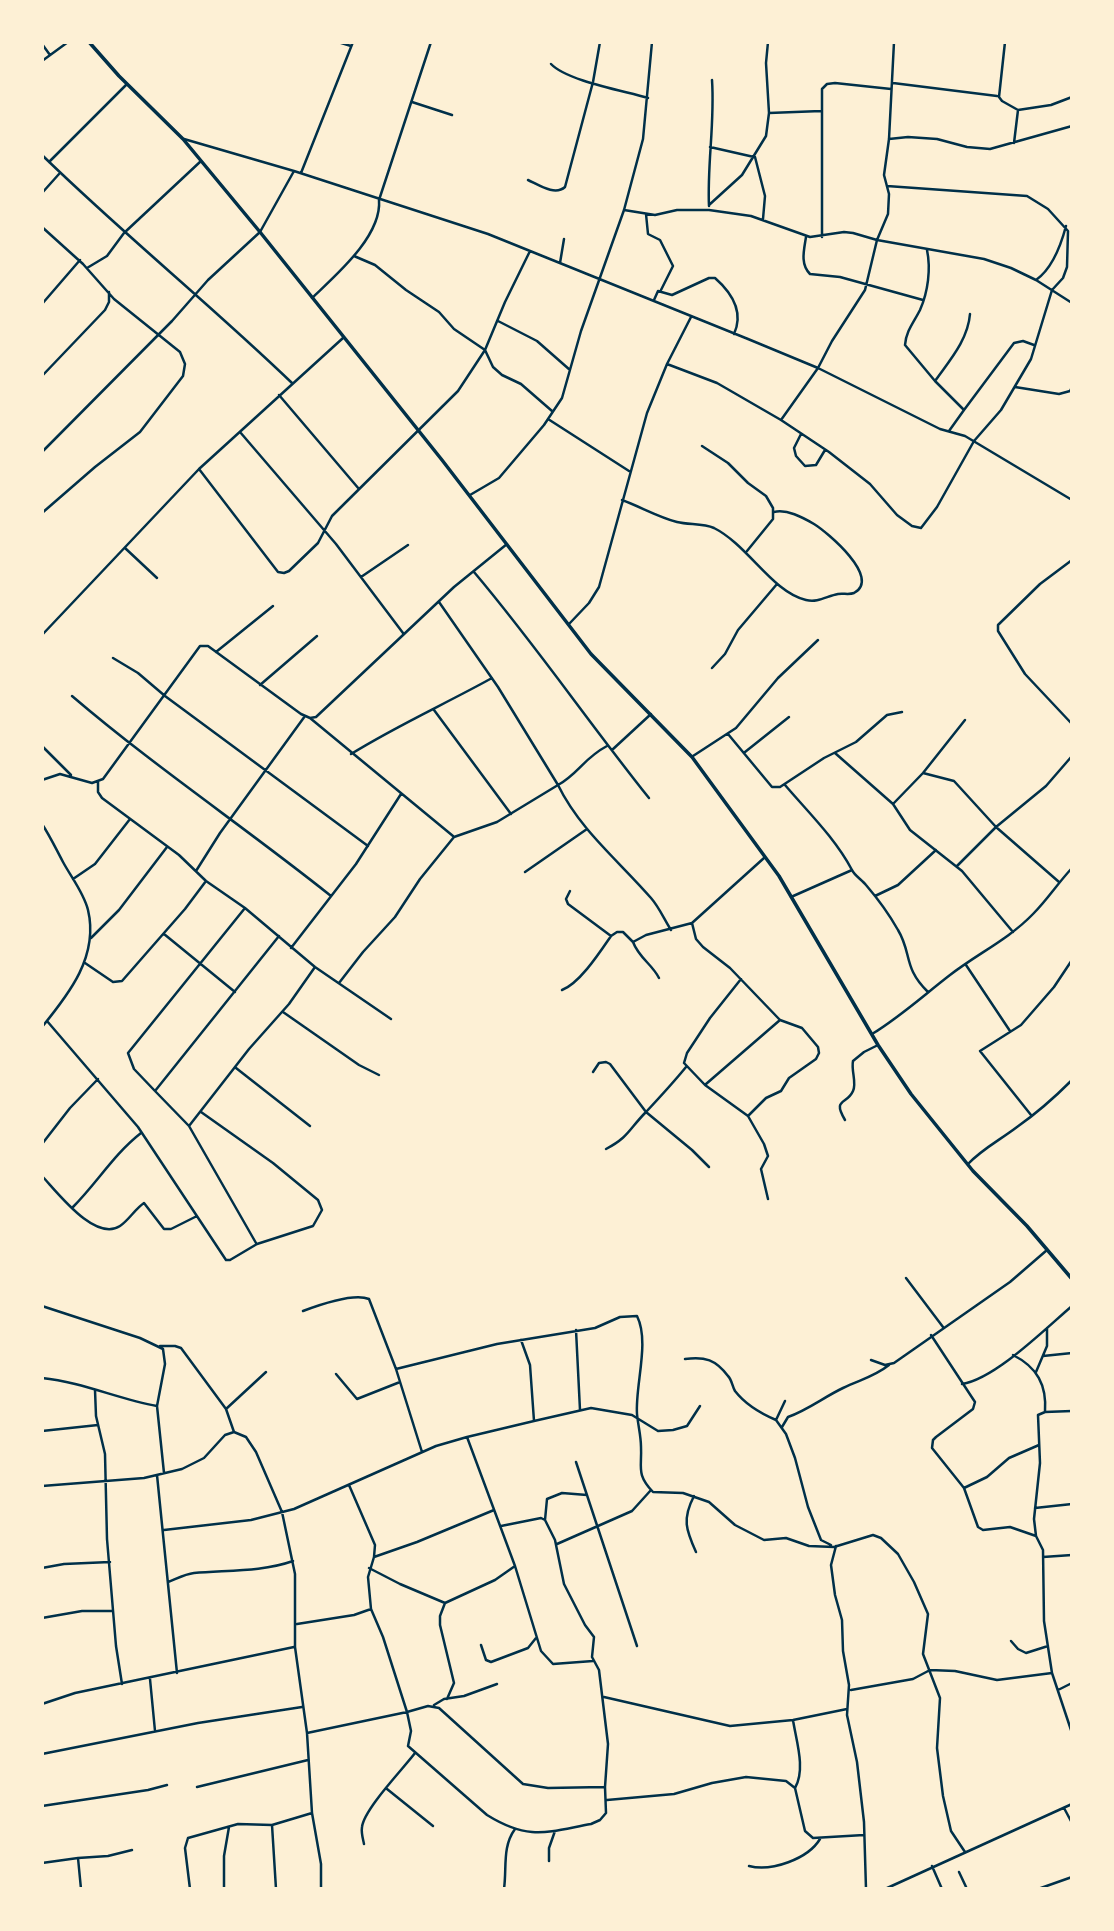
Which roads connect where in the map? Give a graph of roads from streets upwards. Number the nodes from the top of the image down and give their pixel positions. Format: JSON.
{"nodes":[{"id":1,"x":68,"y":42,"type":"edge"},
{"id":2,"x":90,"y":42,"type":"edge"},
{"id":3,"x":338,"y":42,"type":"edge"},
{"id":4,"x":431,"y":42,"type":"edge"},
{"id":5,"x":600,"y":42,"type":"edge"},
{"id":6,"x":652,"y":42,"type":"edge"},
{"id":7,"x":768,"y":42,"type":"edge"},
{"id":8,"x":894,"y":42,"type":"edge"},
{"id":9,"x":1005,"y":42,"type":"edge"},
{"id":10,"x":42,"y":44,"type":"edge"},
{"id":11,"x":352,"y":44,"type":"edge"},
{"id":12,"x":50,"y":55,"type":"junction"},
{"id":13,"x":42,"y":61,"type":"edge"},
{"id":14,"x":551,"y":64,"type":"dead end"},
{"id":15,"x":712,"y":80,"type":"dead end"},
{"id":16,"x":593,"y":82,"type":"junction"},
{"id":17,"x":893,"y":83,"type":"junction"},
{"id":18,"x":127,"y":84,"type":"junction"},
{"id":19,"x":891,"y":89,"type":"junction"},
{"id":20,"x":999,"y":97,"type":"junction"},
{"id":21,"x":1072,"y":97,"type":"edge"},
{"id":22,"x":648,"y":98,"type":"junction"},
{"id":23,"x":412,"y":102,"type":"junction"},
{"id":24,"x":1018,"y":110,"type":"junction"},
{"id":25,"x":822,"y":111,"type":"junction"},
{"id":26,"x":769,"y":113,"type":"junction"},
{"id":27,"x":452,"y":115,"type":"dead end"},
{"id":28,"x":1072,"y":126,"type":"edge"},
{"id":29,"x":183,"y":139,"type":"junction"},
{"id":30,"x":889,"y":139,"type":"junction"},
{"id":31,"x":1014,"y":144,"type":"junction"},
{"id":32,"x":710,"y":147,"type":"junction"},
{"id":33,"x":42,"y":155,"type":"edge"},
{"id":34,"x":755,"y":157,"type":"junction"},
{"id":35,"x":201,"y":161,"type":"junction"},
{"id":36,"x":49,"y":162,"type":"junction"},
{"id":37,"x":294,"y":171,"type":"junction"},
{"id":38,"x":301,"y":173,"type":"junction"},
{"id":39,"x":59,"y":174,"type":"junction"},
{"id":40,"x":528,"y":180,"type":"dead end"},
{"id":41,"x":887,"y":186,"type":"junction"},
{"id":42,"x":42,"y":193,"type":"edge"},
{"id":43,"x":379,"y":200,"type":"junction"},
{"id":44,"x":709,"y":208,"type":"junction"},
{"id":45,"x":624,"y":210,"type":"junction"},
{"id":46,"x":646,"y":214,"type":"junction"},
{"id":47,"x":763,"y":220,"type":"junction"},
{"id":48,"x":1066,"y":226,"type":"junction"},
{"id":49,"x":42,"y":227,"type":"edge"},
{"id":50,"x":260,"y":232,"type":"junction"},
{"id":51,"x":124,"y":233,"type":"junction"},
{"id":52,"x":806,"y":237,"type":"junction"},
{"id":53,"x":822,"y":237,"type":"junction"},
{"id":54,"x":564,"y":239,"type":"dead end"},
{"id":55,"x":877,"y":240,"type":"junction"},
{"id":56,"x":927,"y":249,"type":"junction"},
{"id":57,"x":530,"y":251,"type":"junction"},
{"id":58,"x":354,"y":256,"type":"junction"},
{"id":59,"x":79,"y":260,"type":"junction"},
{"id":60,"x":560,"y":263,"type":"junction"},
{"id":61,"x":87,"y":268,"type":"junction"},
{"id":62,"x":598,"y":279,"type":"junction"},
{"id":63,"x":1036,"y":280,"type":"junction"},
{"id":64,"x":866,"y":284,"type":"junction"},
{"id":65,"x":661,"y":290,"type":"junction"},
{"id":66,"x":1052,"y":290,"type":"junction"},
{"id":67,"x":109,"y":292,"type":"junction"},
{"id":68,"x":196,"y":293,"type":"junction"},
{"id":69,"x":312,"y":299,"type":"junction"},
{"id":70,"x":923,"y":300,"type":"junction"},
{"id":71,"x":653,"y":301,"type":"junction"},
{"id":72,"x":1072,"y":303,"type":"edge"},
{"id":73,"x":42,"y":304,"type":"edge"},
{"id":74,"x":970,"y":314,"type":"dead end"},
{"id":75,"x":691,"y":317,"type":"junction"},
{"id":76,"x":498,"y":320,"type":"junction"},
{"id":77,"x":159,"y":334,"type":"junction"},
{"id":78,"x":734,"y":334,"type":"junction"},
{"id":79,"x":345,"y":336,"type":"junction"},
{"id":80,"x":1035,"y":346,"type":"junction"},
{"id":81,"x":485,"y":350,"type":"junction"},
{"id":82,"x":667,"y":364,"type":"junction"},
{"id":83,"x":818,"y":368,"type":"junction"},
{"id":84,"x":570,"y":370,"type":"junction"},
{"id":85,"x":42,"y":376,"type":"edge"},
{"id":86,"x":935,"y":381,"type":"junction"},
{"id":87,"x":292,"y":383,"type":"junction"},
{"id":88,"x":1016,"y":387,"type":"junction"},
{"id":89,"x":1072,"y":387,"type":"edge"},
{"id":90,"x":279,"y":395,"type":"junction"},
{"id":91,"x":964,"y":410,"type":"junction"},
{"id":92,"x":553,"y":412,"type":"junction"},
{"id":93,"x":548,"y":419,"type":"junction"},
{"id":94,"x":781,"y":420,"type":"junction"},
{"id":95,"x":417,"y":429,"type":"junction"},
{"id":96,"x":949,"y":431,"type":"junction"},
{"id":97,"x":240,"y":432,"type":"junction"},
{"id":98,"x":801,"y":434,"type":"junction"},
{"id":99,"x":974,"y":441,"type":"junction"},
{"id":100,"x":702,"y":446,"type":"dead end"},
{"id":101,"x":825,"y":449,"type":"junction"},
{"id":102,"x":42,"y":452,"type":"edge"},
{"id":103,"x":200,"y":469,"type":"junction"},
{"id":104,"x":629,"y":471,"type":"junction"},
{"id":105,"x":359,"y":489,"type":"junction"},
{"id":106,"x":470,"y":495,"type":"junction"},
{"id":107,"x":622,"y":500,"type":"junction"},
{"id":108,"x":1072,"y":500,"type":"edge"},
{"id":109,"x":774,"y":512,"type":"junction"},
{"id":110,"x":42,"y":513,"type":"edge"},
{"id":111,"x":323,"y":529,"type":"junction"},
{"id":112,"x":507,"y":544,"type":"junction"},
{"id":113,"x":408,"y":545,"type":"dead end"},
{"id":114,"x":125,"y":548,"type":"junction"},
{"id":115,"x":747,"y":551,"type":"junction"},
{"id":116,"x":1072,"y":561,"type":"edge"},
{"id":117,"x":474,"y":572,"type":"junction"},
{"id":118,"x":361,"y":577,"type":"junction"},
{"id":119,"x":157,"y":578,"type":"dead end"},
{"id":120,"x":777,"y":584,"type":"junction"},
{"id":121,"x":438,"y":602,"type":"junction"},
{"id":122,"x":274,"y":606,"type":"dead end"},
{"id":123,"x":569,"y":624,"type":"junction"},
{"id":124,"x":403,"y":634,"type":"junction"},
{"id":125,"x":42,"y":635,"type":"edge"},
{"id":126,"x":317,"y":636,"type":"dead end"},
{"id":127,"x":818,"y":640,"type":"dead end"},
{"id":128,"x":216,"y":652,"type":"junction"},
{"id":129,"x":113,"y":657,"type":"dead end"},
{"id":130,"x":712,"y":668,"type":"dead end"},
{"id":131,"x":492,"y":678,"type":"junction"},
{"id":132,"x":260,"y":685,"type":"junction"},
{"id":133,"x":72,"y":696,"type":"dead end"},
{"id":134,"x":165,"y":696,"type":"junction"},
{"id":135,"x":434,"y":710,"type":"junction"},
{"id":136,"x":902,"y":712,"type":"dead end"},
{"id":137,"x":651,"y":714,"type":"junction"},
{"id":138,"x":305,"y":716,"type":"junction"},
{"id":139,"x":789,"y":717,"type":"dead end"},
{"id":140,"x":310,"y":718,"type":"junction"},
{"id":141,"x":965,"y":720,"type":"dead end"},
{"id":142,"x":1072,"y":724,"type":"edge"},
{"id":143,"x":729,"y":734,"type":"junction"},
{"id":144,"x":129,"y":745,"type":"junction"},
{"id":145,"x":42,"y":746,"type":"edge"},
{"id":146,"x":608,"y":746,"type":"junction"},
{"id":147,"x":612,"y":750,"type":"junction"},
{"id":148,"x":745,"y":752,"type":"junction"},
{"id":149,"x":835,"y":753,"type":"junction"},
{"id":150,"x":351,"y":754,"type":"junction"},
{"id":151,"x":1072,"y":756,"type":"edge"},
{"id":152,"x":692,"y":757,"type":"junction"},
{"id":153,"x":265,"y":769,"type":"junction"},
{"id":154,"x":923,"y":773,"type":"junction"},
{"id":155,"x":71,"y":775,"type":"junction"},
{"id":156,"x":42,"y":780,"type":"edge"},
{"id":157,"x":98,"y":782,"type":"junction"},
{"id":158,"x":558,"y":785,"type":"junction"},
{"id":159,"x":785,"y":785,"type":"junction"},
{"id":160,"x":401,"y":794,"type":"junction"},
{"id":161,"x":649,"y":798,"type":"dead end"},
{"id":162,"x":892,"y":804,"type":"junction"},
{"id":163,"x":511,"y":814,"type":"junction"},
{"id":164,"x":231,"y":818,"type":"junction"},
{"id":165,"x":130,"y":820,"type":"junction"},
{"id":166,"x":42,"y":824,"type":"edge"},
{"id":167,"x":996,"y":827,"type":"junction"},
{"id":168,"x":587,"y":830,"type":"junction"},
{"id":169,"x":454,"y":837,"type":"junction"},
{"id":170,"x":368,"y":846,"type":"junction"},
{"id":171,"x":167,"y":847,"type":"junction"},
{"id":172,"x":937,"y":850,"type":"junction"},
{"id":173,"x":765,"y":857,"type":"junction"},
{"id":174,"x":957,"y":866,"type":"junction"},
{"id":175,"x":1072,"y":868,"type":"edge"},
{"id":176,"x":852,"y":870,"type":"junction"},
{"id":177,"x":196,"y":871,"type":"junction"},
{"id":178,"x":525,"y":872,"type":"dead end"},
{"id":179,"x":73,"y":880,"type":"junction"},
{"id":180,"x":206,"y":881,"type":"junction"},
{"id":181,"x":1059,"y":883,"type":"junction"},
{"id":182,"x":570,"y":891,"type":"dead end"},
{"id":183,"x":331,"y":896,"type":"junction"},
{"id":184,"x":875,"y":896,"type":"junction"},
{"id":185,"x":790,"y":897,"type":"junction"},
{"id":186,"x":245,"y":908,"type":"junction"},
{"id":187,"x":692,"y":923,"type":"junction"},
{"id":188,"x":671,"y":930,"type":"junction"},
{"id":189,"x":1013,"y":932,"type":"junction"},
{"id":190,"x":164,"y":934,"type":"junction"},
{"id":191,"x":279,"y":936,"type":"junction"},
{"id":192,"x":611,"y":936,"type":"junction"},
{"id":193,"x":89,"y":939,"type":"junction"},
{"id":194,"x":633,"y":942,"type":"junction"},
{"id":195,"x":292,"y":948,"type":"junction"},
{"id":196,"x":1072,"y":960,"type":"edge"},
{"id":197,"x":85,"y":963,"type":"junction"},
{"id":198,"x":198,"y":964,"type":"junction"},
{"id":199,"x":966,"y":965,"type":"junction"},
{"id":200,"x":315,"y":967,"type":"junction"},
{"id":201,"x":659,"y":978,"type":"dead end"},
{"id":202,"x":741,"y":979,"type":"junction"},
{"id":203,"x":340,"y":983,"type":"junction"},
{"id":204,"x":562,"y":990,"type":"dead end"},
{"id":205,"x":235,"y":992,"type":"junction"},
{"id":206,"x":929,"y":992,"type":"junction"},
{"id":207,"x":283,"y":1012,"type":"junction"},
{"id":208,"x":391,"y":1019,"type":"dead end"},
{"id":209,"x":780,"y":1020,"type":"junction"},
{"id":210,"x":47,"y":1021,"type":"junction"},
{"id":211,"x":42,"y":1027,"type":"edge"},
{"id":212,"x":1010,"y":1031,"type":"junction"},
{"id":213,"x":872,"y":1034,"type":"junction"},
{"id":214,"x":877,"y":1045,"type":"junction"},
{"id":215,"x":686,"y":1067,"type":"junction"},
{"id":216,"x":236,"y":1068,"type":"junction"},
{"id":217,"x":593,"y":1072,"type":"dead end"},
{"id":218,"x":379,"y":1076,"type":"dead end"},
{"id":219,"x":98,"y":1079,"type":"junction"},
{"id":220,"x":1072,"y":1080,"type":"edge"},
{"id":221,"x":705,"y":1085,"type":"junction"},
{"id":222,"x":155,"y":1091,"type":"junction"},
{"id":223,"x":201,"y":1112,"type":"junction"},
{"id":224,"x":646,"y":1112,"type":"junction"},
{"id":225,"x":1031,"y":1115,"type":"junction"},
{"id":226,"x":747,"y":1116,"type":"junction"},
{"id":227,"x":845,"y":1120,"type":"dead end"},
{"id":228,"x":189,"y":1126,"type":"junction"},
{"id":229,"x":310,"y":1126,"type":"dead end"},
{"id":230,"x":142,"y":1132,"type":"junction"},
{"id":231,"x":42,"y":1144,"type":"edge"},
{"id":232,"x":606,"y":1149,"type":"dead end"},
{"id":233,"x":968,"y":1164,"type":"junction"},
{"id":234,"x":709,"y":1167,"type":"dead end"},
{"id":235,"x":42,"y":1176,"type":"edge"},
{"id":236,"x":768,"y":1199,"type":"dead end"},
{"id":237,"x":73,"y":1207,"type":"junction"},
{"id":238,"x":198,"y":1215,"type":"junction"},
{"id":239,"x":257,"y":1244,"type":"junction"},
{"id":240,"x":1047,"y":1250,"type":"junction"},
{"id":241,"x":906,"y":1278,"type":"dead end"},
{"id":242,"x":1072,"y":1279,"type":"edge"},
{"id":243,"x":42,"y":1306,"type":"edge"},
{"id":244,"x":1072,"y":1306,"type":"edge"},
{"id":245,"x":303,"y":1311,"type":"dead end"},
{"id":246,"x":1047,"y":1327,"type":"junction"},
{"id":247,"x":943,"y":1328,"type":"junction"},
{"id":248,"x":576,"y":1330,"type":"junction"},
{"id":249,"x":932,"y":1335,"type":"junction"},
{"id":250,"x":521,"y":1340,"type":"junction"},
{"id":251,"x":160,"y":1346,"type":"junction"},
{"id":252,"x":1072,"y":1353,"type":"edge"},
{"id":253,"x":1013,"y":1355,"type":"junction"},
{"id":254,"x":1043,"y":1356,"type":"junction"},
{"id":255,"x":685,"y":1359,"type":"dead end"},
{"id":256,"x":871,"y":1360,"type":"dead end"},
{"id":257,"x":888,"y":1365,"type":"junction"},
{"id":258,"x":396,"y":1369,"type":"junction"},
{"id":259,"x":266,"y":1372,"type":"dead end"},
{"id":260,"x":1037,"y":1372,"type":"junction"},
{"id":261,"x":336,"y":1374,"type":"dead end"},
{"id":262,"x":42,"y":1378,"type":"edge"},
{"id":263,"x":400,"y":1382,"type":"junction"},
{"id":264,"x":962,"y":1384,"type":"junction"},
{"id":265,"x":96,"y":1390,"type":"junction"},
{"id":266,"x":785,"y":1401,"type":"dead end"},
{"id":267,"x":157,"y":1406,"type":"junction"},
{"id":268,"x":700,"y":1406,"type":"dead end"},
{"id":269,"x":226,"y":1409,"type":"junction"},
{"id":270,"x":580,"y":1410,"type":"junction"},
{"id":271,"x":1072,"y":1411,"type":"edge"},
{"id":272,"x":1045,"y":1412,"type":"junction"},
{"id":273,"x":638,"y":1418,"type":"junction"},
{"id":274,"x":776,"y":1420,"type":"junction"},
{"id":275,"x":534,"y":1421,"type":"junction"},
{"id":276,"x":98,"y":1425,"type":"junction"},
{"id":277,"x":782,"y":1429,"type":"junction"},
{"id":278,"x":42,"y":1431,"type":"edge"},
{"id":279,"x":234,"y":1432,"type":"junction"},
{"id":280,"x":467,"y":1437,"type":"junction"},
{"id":281,"x":1039,"y":1445,"type":"junction"},
{"id":282,"x":422,"y":1452,"type":"junction"},
{"id":283,"x":576,"y":1462,"type":"dead end"},
{"id":284,"x":164,"y":1473,"type":"junction"},
{"id":285,"x":157,"y":1475,"type":"junction"},
{"id":286,"x":105,"y":1481,"type":"junction"},
{"id":287,"x":349,"y":1485,"type":"junction"},
{"id":288,"x":42,"y":1486,"type":"edge"},
{"id":289,"x":964,"y":1488,"type":"junction"},
{"id":290,"x":651,"y":1490,"type":"junction"},
{"id":291,"x":587,"y":1495,"type":"junction"},
{"id":292,"x":694,"y":1496,"type":"junction"},
{"id":293,"x":1072,"y":1504,"type":"edge"},
{"id":294,"x":1035,"y":1508,"type":"junction"},
{"id":295,"x":494,"y":1510,"type":"junction"},
{"id":296,"x":282,"y":1512,"type":"junction"},
{"id":297,"x":545,"y":1520,"type":"junction"},
{"id":298,"x":500,"y":1526,"type":"junction"},
{"id":299,"x":598,"y":1527,"type":"junction"},
{"id":300,"x":163,"y":1530,"type":"junction"},
{"id":301,"x":1037,"y":1536,"type":"junction"},
{"id":302,"x":557,"y":1545,"type":"junction"},
{"id":303,"x":835,"y":1547,"type":"junction"},
{"id":304,"x":696,"y":1552,"type":"dead end"},
{"id":305,"x":1072,"y":1555,"type":"edge"},
{"id":306,"x":1043,"y":1556,"type":"junction"},
{"id":307,"x":374,"y":1557,"type":"junction"},
{"id":308,"x":293,"y":1561,"type":"junction"},
{"id":309,"x":110,"y":1563,"type":"junction"},
{"id":310,"x":514,"y":1566,"type":"junction"},
{"id":311,"x":369,"y":1567,"type":"junction"},
{"id":312,"x":42,"y":1568,"type":"edge"},
{"id":313,"x":168,"y":1582,"type":"junction"},
{"id":314,"x":446,"y":1603,"type":"junction"},
{"id":315,"x":371,"y":1609,"type":"junction"},
{"id":316,"x":113,"y":1611,"type":"junction"},
{"id":317,"x":42,"y":1618,"type":"edge"},
{"id":318,"x":297,"y":1624,"type":"junction"},
{"id":319,"x":537,"y":1636,"type":"junction"},
{"id":320,"x":1011,"y":1641,"type":"dead end"},
{"id":321,"x":481,"y":1645,"type":"dead end"},
{"id":322,"x":637,"y":1646,"type":"dead end"},
{"id":323,"x":1048,"y":1646,"type":"junction"},
{"id":324,"x":295,"y":1647,"type":"junction"},
{"id":325,"x":593,"y":1661,"type":"junction"},
{"id":326,"x":930,"y":1670,"type":"junction"},
{"id":327,"x":177,"y":1673,"type":"junction"},
{"id":328,"x":1052,"y":1673,"type":"junction"},
{"id":329,"x":149,"y":1679,"type":"junction"},
{"id":330,"x":1072,"y":1683,"type":"edge"},
{"id":331,"x":122,"y":1684,"type":"junction"},
{"id":332,"x":497,"y":1685,"type":"dead end"},
{"id":333,"x":849,"y":1690,"type":"junction"},
{"id":334,"x":1058,"y":1690,"type":"junction"},
{"id":335,"x":604,"y":1697,"type":"junction"},
{"id":336,"x":447,"y":1699,"type":"junction"},
{"id":337,"x":42,"y":1704,"type":"edge"},
{"id":338,"x":432,"y":1706,"type":"junction"},
{"id":339,"x":302,"y":1707,"type":"junction"},
{"id":340,"x":847,"y":1709,"type":"junction"},
{"id":341,"x":407,"y":1712,"type":"junction"},
{"id":342,"x":793,"y":1720,"type":"junction"},
{"id":343,"x":155,"y":1731,"type":"junction"},
{"id":344,"x":307,"y":1733,"type":"junction"},
{"id":345,"x":1072,"y":1733,"type":"edge"},
{"id":346,"x":415,"y":1753,"type":"junction"},
{"id":347,"x":42,"y":1754,"type":"edge"},
{"id":348,"x":308,"y":1760,"type":"junction"},
{"id":349,"x":167,"y":1785,"type":"dead end"},
{"id":350,"x":197,"y":1787,"type":"dead end"},
{"id":351,"x":605,"y":1787,"type":"junction"},
{"id":352,"x":387,"y":1788,"type":"junction"},
{"id":353,"x":795,"y":1788,"type":"junction"},
{"id":354,"x":607,"y":1800,"type":"junction"},
{"id":355,"x":1072,"y":1804,"type":"edge"},
{"id":356,"x":42,"y":1806,"type":"edge"},
{"id":357,"x":1064,"y":1808,"type":"junction"},
{"id":358,"x":312,"y":1813,"type":"junction"},
{"id":359,"x":1072,"y":1823,"type":"edge"},
{"id":360,"x":272,"y":1825,"type":"junction"},
{"id":361,"x":433,"y":1826,"type":"dead end"},
{"id":362,"x":229,"y":1827,"type":"junction"},
{"id":363,"x":515,"y":1829,"type":"junction"},
{"id":364,"x":555,"y":1831,"type":"junction"},
{"id":365,"x":864,"y":1835,"type":"junction"},
{"id":366,"x":821,"y":1839,"type":"junction"},
{"id":367,"x":364,"y":1844,"type":"dead end"},
{"id":368,"x":132,"y":1850,"type":"dead end"},
{"id":369,"x":965,"y":1852,"type":"junction"},
{"id":370,"x":78,"y":1858,"type":"junction"},
{"id":371,"x":549,"y":1861,"type":"dead end"},
{"id":372,"x":42,"y":1863,"type":"edge"},
{"id":373,"x":748,"y":1866,"type":"dead end"},
{"id":374,"x":932,"y":1866,"type":"junction"},
{"id":375,"x":959,"y":1872,"type":"dead end"},
{"id":376,"x":1072,"y":1877,"type":"edge"},
{"id":377,"x":81,"y":1889,"type":"edge"},
{"id":378,"x":190,"y":1889,"type":"edge"},
{"id":379,"x":224,"y":1889,"type":"edge"},
{"id":380,"x":276,"y":1889,"type":"edge"},
{"id":381,"x":321,"y":1889,"type":"edge"},
{"id":382,"x":504,"y":1889,"type":"edge"},
{"id":383,"x":866,"y":1889,"type":"edge"},
{"id":384,"x":885,"y":1889,"type":"edge"},
{"id":385,"x":942,"y":1889,"type":"edge"},
{"id":386,"x":967,"y":1889,"type":"edge"},
{"id":387,"x":1038,"y":1889,"type":"edge"}],
"edges":[{"from":1,"to":12,"type":"street"},
{"from":2,"to":18,"type":"street"},
{"from":3,"to":11,"type":"street"},
{"from":4,"to":23,"type":"street"},
{"from":5,"to":16,"type":"street"},
{"from":6,"to":22,"type":"street"},
{"from":7,"to":26,"type":"street"},
{"from":8,"to":17,"type":"street"},
{"from":9,"to":20,"type":"street"},
{"from":10,"to":12,"type":"street"},
{"from":11,"to":38,"type":"street"},
{"from":12,"to":13,"type":"street"},
{"from":14,"to":16,"type":"street"},
{"from":15,"to":32,"type":"street"},
{"from":16,"to":22,"type":"street"},
{"from":16,"to":40,"type":"street"},
{"from":17,"to":19,"type":"street"},
{"from":17,"to":20,"type":"street"},
{"from":18,"to":29,"type":"street"},
{"from":18,"to":36,"type":"street"},
{"from":19,"to":25,"type":"street"},
{"from":19,"to":30,"type":"street"},
{"from":20,"to":24,"type":"street"},
{"from":21,"to":24,"type":"street"},
{"from":22,"to":45,"type":"street"},
{"from":23,"to":27,"type":"street"},
{"from":23,"to":43,"type":"street"},
{"from":24,"to":31,"type":"street"},
{"from":25,"to":26,"type":"street"},
{"from":25,"to":53,"type":"street"},
{"from":26,"to":34,"type":"street"},
{"from":28,"to":31,"type":"street"},
{"from":29,"to":35,"type":"street"},
{"from":29,"to":37,"type":"street"},
{"from":30,"to":31,"type":"street"},
{"from":30,"to":41,"type":"street"},
{"from":32,"to":34,"type":"street"},
{"from":32,"to":44,"type":"street"},
{"from":33,"to":36,"type":"street"},
{"from":34,"to":44,"type":"street"},
{"from":34,"to":47,"type":"street"},
{"from":35,"to":50,"type":"street"},
{"from":35,"to":51,"type":"street"},
{"from":36,"to":39,"type":"street"},
{"from":37,"to":38,"type":"street"},
{"from":37,"to":50,"type":"street"},
{"from":38,"to":43,"type":"street"},
{"from":39,"to":42,"type":"street"},
{"from":39,"to":51,"type":"street"},
{"from":41,"to":48,"type":"street"},
{"from":41,"to":55,"type":"street"},
{"from":43,"to":57,"type":"street"},
{"from":43,"to":58,"type":"street"},
{"from":44,"to":46,"type":"street"},
{"from":44,"to":47,"type":"street"},
{"from":45,"to":46,"type":"street"},
{"from":45,"to":62,"type":"street"},
{"from":46,"to":65,"type":"street"},
{"from":47,"to":52,"type":"street"},
{"from":48,"to":63,"type":"street"},
{"from":48,"to":66,"type":"street"},
{"from":49,"to":59,"type":"street"},
{"from":50,"to":68,"type":"street"},
{"from":50,"to":69,"type":"street"},
{"from":51,"to":61,"type":"street"},
{"from":51,"to":68,"type":"street"},
{"from":52,"to":53,"type":"street"},
{"from":52,"to":64,"type":"street"},
{"from":53,"to":55,"type":"street"},
{"from":54,"to":60,"type":"street"},
{"from":55,"to":56,"type":"street"},
{"from":55,"to":64,"type":"street"},
{"from":56,"to":63,"type":"street"},
{"from":56,"to":70,"type":"street"},
{"from":57,"to":60,"type":"street"},
{"from":57,"to":76,"type":"street"},
{"from":58,"to":69,"type":"street"},
{"from":58,"to":81,"type":"street"},
{"from":59,"to":61,"type":"street"},
{"from":59,"to":73,"type":"street"},
{"from":60,"to":62,"type":"street"},
{"from":61,"to":67,"type":"street"},
{"from":62,"to":71,"type":"street"},
{"from":62,"to":84,"type":"street"},
{"from":63,"to":66,"type":"street"},
{"from":64,"to":70,"type":"street"},
{"from":64,"to":83,"type":"street"},
{"from":65,"to":71,"type":"street"},
{"from":65,"to":78,"type":"street"},
{"from":66,"to":72,"type":"street"},
{"from":66,"to":80,"type":"street"},
{"from":67,"to":77,"type":"street"},
{"from":67,"to":85,"type":"street"},
{"from":68,"to":77,"type":"street"},
{"from":68,"to":87,"type":"street"},
{"from":69,"to":79,"type":"street"},
{"from":70,"to":86,"type":"street"},
{"from":71,"to":75,"type":"street"},
{"from":74,"to":86,"type":"street"},
{"from":75,"to":78,"type":"street"},
{"from":75,"to":82,"type":"street"},
{"from":76,"to":81,"type":"street"},
{"from":76,"to":84,"type":"street"},
{"from":77,"to":102,"type":"street"},
{"from":77,"to":110,"type":"street"},
{"from":78,"to":83,"type":"street"},
{"from":79,"to":87,"type":"street"},
{"from":79,"to":95,"type":"street"},
{"from":80,"to":88,"type":"street"},
{"from":80,"to":91,"type":"street"},
{"from":81,"to":92,"type":"street"},
{"from":81,"to":95,"type":"street"},
{"from":82,"to":94,"type":"street"},
{"from":82,"to":104,"type":"street"},
{"from":83,"to":94,"type":"street"},
{"from":83,"to":96,"type":"street"},
{"from":84,"to":92,"type":"street"},
{"from":86,"to":91,"type":"street"},
{"from":87,"to":90,"type":"street"},
{"from":88,"to":89,"type":"street"},
{"from":88,"to":99,"type":"street"},
{"from":90,"to":97,"type":"street"},
{"from":90,"to":105,"type":"street"},
{"from":91,"to":96,"type":"street"},
{"from":92,"to":93,"type":"street"},
{"from":93,"to":104,"type":"street"},
{"from":93,"to":106,"type":"street"},
{"from":94,"to":98,"type":"street"},
{"from":95,"to":105,"type":"street"},
{"from":95,"to":106,"type":"street"},
{"from":96,"to":99,"type":"street"},
{"from":97,"to":103,"type":"street"},
{"from":97,"to":111,"type":"street"},
{"from":98,"to":101,"type":"street"},
{"from":98,"to":101,"type":"street"},
{"from":99,"to":101,"type":"street"},
{"from":99,"to":108,"type":"street"},
{"from":100,"to":109,"type":"street"},
{"from":103,"to":111,"type":"street"},
{"from":103,"to":114,"type":"street"},
{"from":104,"to":107,"type":"street"},
{"from":105,"to":111,"type":"street"},
{"from":106,"to":112,"type":"street"},
{"from":107,"to":115,"type":"street"},
{"from":107,"to":123,"type":"street"},
{"from":109,"to":115,"type":"street"},
{"from":109,"to":120,"type":"street"},
{"from":111,"to":118,"type":"street"},
{"from":112,"to":117,"type":"street"},
{"from":112,"to":123,"type":"street"},
{"from":113,"to":118,"type":"street"},
{"from":114,"to":119,"type":"street"},
{"from":114,"to":125,"type":"street"},
{"from":115,"to":120,"type":"street"},
{"from":116,"to":142,"type":"street"},
{"from":117,"to":121,"type":"street"},
{"from":117,"to":146,"type":"street"},
{"from":118,"to":124,"type":"street"},
{"from":120,"to":130,"type":"street"},
{"from":121,"to":124,"type":"street"},
{"from":121,"to":131,"type":"street"},
{"from":122,"to":128,"type":"street"},
{"from":123,"to":137,"type":"street"},
{"from":124,"to":140,"type":"street"},
{"from":126,"to":132,"type":"street"},
{"from":127,"to":143,"type":"street"},
{"from":128,"to":132,"type":"street"},
{"from":128,"to":134,"type":"street"},
{"from":129,"to":134,"type":"street"},
{"from":131,"to":135,"type":"street"},
{"from":131,"to":158,"type":"street"},
{"from":132,"to":138,"type":"street"},
{"from":133,"to":144,"type":"street"},
{"from":134,"to":144,"type":"street"},
{"from":134,"to":153,"type":"street"},
{"from":135,"to":150,"type":"street"},
{"from":135,"to":163,"type":"street"},
{"from":136,"to":149,"type":"street"},
{"from":137,"to":147,"type":"street"},
{"from":137,"to":152,"type":"street"},
{"from":138,"to":140,"type":"street"},
{"from":138,"to":153,"type":"street"},
{"from":139,"to":148,"type":"street"},
{"from":140,"to":150,"type":"street"},
{"from":141,"to":154,"type":"street"},
{"from":143,"to":148,"type":"street"},
{"from":143,"to":152,"type":"street"},
{"from":144,"to":157,"type":"street"},
{"from":144,"to":164,"type":"street"},
{"from":145,"to":155,"type":"street"},
{"from":146,"to":147,"type":"street"},
{"from":146,"to":158,"type":"street"},
{"from":147,"to":161,"type":"street"},
{"from":148,"to":159,"type":"street"},
{"from":149,"to":159,"type":"street"},
{"from":149,"to":162,"type":"street"},
{"from":150,"to":160,"type":"street"},
{"from":151,"to":167,"type":"street"},
{"from":152,"to":173,"type":"street"},
{"from":153,"to":164,"type":"street"},
{"from":153,"to":170,"type":"street"},
{"from":154,"to":162,"type":"street"},
{"from":154,"to":167,"type":"street"},
{"from":155,"to":156,"type":"street"},
{"from":155,"to":157,"type":"street"},
{"from":157,"to":165,"type":"street"},
{"from":158,"to":163,"type":"street"},
{"from":158,"to":168,"type":"street"},
{"from":159,"to":176,"type":"street"},
{"from":160,"to":169,"type":"street"},
{"from":160,"to":170,"type":"street"},
{"from":162,"to":172,"type":"street"},
{"from":163,"to":169,"type":"street"},
{"from":164,"to":177,"type":"street"},
{"from":164,"to":183,"type":"street"},
{"from":165,"to":171,"type":"street"},
{"from":165,"to":179,"type":"street"},
{"from":166,"to":179,"type":"street"},
{"from":167,"to":174,"type":"street"},
{"from":167,"to":181,"type":"street"},
{"from":168,"to":178,"type":"street"},
{"from":168,"to":188,"type":"street"},
{"from":169,"to":203,"type":"street"},
{"from":170,"to":183,"type":"street"},
{"from":171,"to":177,"type":"street"},
{"from":171,"to":193,"type":"street"},
{"from":172,"to":174,"type":"street"},
{"from":172,"to":184,"type":"street"},
{"from":173,"to":185,"type":"street"},
{"from":173,"to":187,"type":"street"},
{"from":174,"to":189,"type":"street"},
{"from":175,"to":181,"type":"street"},
{"from":176,"to":184,"type":"street"},
{"from":176,"to":185,"type":"street"},
{"from":177,"to":180,"type":"street"},
{"from":179,"to":193,"type":"street"},
{"from":180,"to":186,"type":"street"},
{"from":180,"to":190,"type":"street"},
{"from":181,"to":189,"type":"street"},
{"from":182,"to":192,"type":"street"},
{"from":183,"to":195,"type":"street"},
{"from":184,"to":206,"type":"street"},
{"from":185,"to":213,"type":"street"},
{"from":186,"to":191,"type":"street"},
{"from":186,"to":198,"type":"street"},
{"from":187,"to":188,"type":"street"},
{"from":187,"to":202,"type":"street"},
{"from":188,"to":194,"type":"street"},
{"from":189,"to":199,"type":"street"},
{"from":190,"to":197,"type":"street"},
{"from":190,"to":198,"type":"street"},
{"from":191,"to":195,"type":"street"},
{"from":191,"to":205,"type":"street"},
{"from":192,"to":194,"type":"street"},
{"from":192,"to":204,"type":"street"},
{"from":193,"to":197,"type":"street"},
{"from":194,"to":201,"type":"street"},
{"from":195,"to":200,"type":"street"},
{"from":196,"to":212,"type":"street"},
{"from":197,"to":210,"type":"street"},
{"from":198,"to":205,"type":"street"},
{"from":198,"to":222,"type":"street"},
{"from":199,"to":206,"type":"street"},
{"from":199,"to":212,"type":"street"},
{"from":200,"to":203,"type":"street"},
{"from":200,"to":207,"type":"street"},
{"from":202,"to":209,"type":"street"},
{"from":202,"to":215,"type":"street"},
{"from":203,"to":208,"type":"street"},
{"from":205,"to":222,"type":"street"},
{"from":206,"to":213,"type":"street"},
{"from":207,"to":216,"type":"street"},
{"from":207,"to":218,"type":"street"},
{"from":209,"to":221,"type":"street"},
{"from":209,"to":226,"type":"street"},
{"from":210,"to":211,"type":"street"},
{"from":210,"to":219,"type":"street"},
{"from":212,"to":225,"type":"street"},
{"from":213,"to":214,"type":"street"},
{"from":214,"to":227,"type":"street"},
{"from":214,"to":233,"type":"street"},
{"from":215,"to":221,"type":"street"},
{"from":215,"to":224,"type":"street"},
{"from":216,"to":223,"type":"street"},
{"from":216,"to":229,"type":"street"},
{"from":217,"to":224,"type":"street"},
{"from":219,"to":230,"type":"street"},
{"from":219,"to":231,"type":"street"},
{"from":220,"to":225,"type":"street"},
{"from":221,"to":226,"type":"street"},
{"from":222,"to":228,"type":"street"},
{"from":223,"to":228,"type":"street"},
{"from":223,"to":239,"type":"street"},
{"from":224,"to":232,"type":"street"},
{"from":224,"to":234,"type":"street"},
{"from":225,"to":233,"type":"street"},
{"from":226,"to":236,"type":"street"},
{"from":228,"to":239,"type":"street"},
{"from":230,"to":237,"type":"street"},
{"from":230,"to":238,"type":"street"},
{"from":233,"to":240,"type":"street"},
{"from":235,"to":237,"type":"street"},
{"from":237,"to":238,"type":"street"},
{"from":238,"to":239,"type":"street"},
{"from":240,"to":242,"type":"street"},
{"from":240,"to":247,"type":"street"},
{"from":241,"to":247,"type":"street"},
{"from":243,"to":251,"type":"street"},
{"from":244,"to":246,"type":"street"},
{"from":245,"to":258,"type":"street"},
{"from":246,"to":253,"type":"street"},
{"from":246,"to":254,"type":"street"},
{"from":247,"to":249,"type":"street"},
{"from":248,"to":250,"type":"street"},
{"from":248,"to":270,"type":"street"},
{"from":248,"to":273,"type":"street"},
{"from":249,"to":257,"type":"street"},
{"from":249,"to":264,"type":"street"},
{"from":250,"to":258,"type":"street"},
{"from":250,"to":275,"type":"street"},
{"from":251,"to":267,"type":"street"},
{"from":251,"to":269,"type":"street"},
{"from":252,"to":254,"type":"street"},
{"from":253,"to":260,"type":"street"},
{"from":253,"to":264,"type":"street"},
{"from":254,"to":260,"type":"street"},
{"from":255,"to":274,"type":"street"},
{"from":256,"to":257,"type":"street"},
{"from":257,"to":277,"type":"street"},
{"from":258,"to":263,"type":"street"},
{"from":259,"to":269,"type":"street"},
{"from":260,"to":272,"type":"street"},
{"from":261,"to":263,"type":"street"},
{"from":262,"to":265,"type":"street"},
{"from":263,"to":282,"type":"street"},
{"from":264,"to":289,"type":"street"},
{"from":265,"to":267,"type":"street"},
{"from":265,"to":276,"type":"street"},
{"from":266,"to":274,"type":"street"},
{"from":267,"to":284,"type":"street"},
{"from":268,"to":273,"type":"street"},
{"from":269,"to":279,"type":"street"},
{"from":270,"to":273,"type":"street"},
{"from":270,"to":275,"type":"street"},
{"from":271,"to":272,"type":"street"},
{"from":272,"to":281,"type":"street"},
{"from":273,"to":290,"type":"street"},
{"from":274,"to":277,"type":"street"},
{"from":275,"to":280,"type":"street"},
{"from":276,"to":278,"type":"street"},
{"from":276,"to":286,"type":"street"},
{"from":277,"to":303,"type":"street"},
{"from":279,"to":284,"type":"street"},
{"from":279,"to":296,"type":"street"},
{"from":280,"to":282,"type":"street"},
{"from":280,"to":295,"type":"street"},
{"from":281,"to":289,"type":"street"},
{"from":281,"to":294,"type":"street"},
{"from":282,"to":287,"type":"street"},
{"from":283,"to":291,"type":"street"},
{"from":284,"to":285,"type":"street"},
{"from":285,"to":286,"type":"street"},
{"from":285,"to":300,"type":"street"},
{"from":286,"to":288,"type":"street"},
{"from":286,"to":309,"type":"street"},
{"from":287,"to":296,"type":"street"},
{"from":287,"to":307,"type":"street"},
{"from":289,"to":301,"type":"street"},
{"from":290,"to":292,"type":"street"},
{"from":290,"to":299,"type":"street"},
{"from":291,"to":297,"type":"street"},
{"from":291,"to":299,"type":"street"},
{"from":292,"to":303,"type":"street"},
{"from":292,"to":304,"type":"street"},
{"from":293,"to":294,"type":"street"},
{"from":294,"to":301,"type":"street"},
{"from":295,"to":298,"type":"street"},
{"from":295,"to":307,"type":"street"},
{"from":296,"to":300,"type":"street"},
{"from":296,"to":308,"type":"street"},
{"from":297,"to":298,"type":"street"},
{"from":297,"to":302,"type":"street"},
{"from":298,"to":310,"type":"street"},
{"from":299,"to":302,"type":"street"},
{"from":299,"to":322,"type":"street"},
{"from":300,"to":313,"type":"street"},
{"from":301,"to":306,"type":"street"},
{"from":302,"to":325,"type":"street"},
{"from":303,"to":326,"type":"street"},
{"from":303,"to":333,"type":"street"},
{"from":305,"to":306,"type":"street"},
{"from":306,"to":323,"type":"street"},
{"from":307,"to":311,"type":"street"},
{"from":308,"to":313,"type":"street"},
{"from":308,"to":318,"type":"street"},
{"from":309,"to":312,"type":"street"},
{"from":309,"to":316,"type":"street"},
{"from":310,"to":314,"type":"street"},
{"from":310,"to":319,"type":"street"},
{"from":311,"to":314,"type":"street"},
{"from":311,"to":315,"type":"street"},
{"from":313,"to":327,"type":"street"},
{"from":314,"to":336,"type":"street"},
{"from":315,"to":318,"type":"street"},
{"from":315,"to":341,"type":"street"},
{"from":316,"to":317,"type":"street"},
{"from":316,"to":331,"type":"street"},
{"from":318,"to":324,"type":"street"},
{"from":319,"to":321,"type":"street"},
{"from":319,"to":325,"type":"street"},
{"from":320,"to":323,"type":"street"},
{"from":323,"to":328,"type":"street"},
{"from":324,"to":327,"type":"street"},
{"from":324,"to":339,"type":"street"},
{"from":325,"to":335,"type":"street"},
{"from":326,"to":328,"type":"street"},
{"from":326,"to":333,"type":"street"},
{"from":326,"to":369,"type":"street"},
{"from":327,"to":329,"type":"street"},
{"from":328,"to":334,"type":"street"},
{"from":329,"to":331,"type":"street"},
{"from":329,"to":343,"type":"street"},
{"from":330,"to":334,"type":"street"},
{"from":331,"to":337,"type":"street"},
{"from":332,"to":336,"type":"street"},
{"from":333,"to":340,"type":"street"},
{"from":334,"to":345,"type":"street"},
{"from":335,"to":342,"type":"street"},
{"from":335,"to":351,"type":"street"},
{"from":336,"to":338,"type":"street"},
{"from":338,"to":341,"type":"street"},
{"from":338,"to":351,"type":"street"},
{"from":339,"to":343,"type":"street"},
{"from":339,"to":344,"type":"street"},
{"from":340,"to":342,"type":"street"},
{"from":340,"to":365,"type":"street"},
{"from":341,"to":344,"type":"street"},
{"from":341,"to":346,"type":"street"},
{"from":342,"to":353,"type":"street"},
{"from":343,"to":347,"type":"street"},
{"from":344,"to":348,"type":"street"},
{"from":346,"to":352,"type":"street"},
{"from":346,"to":363,"type":"street"},
{"from":348,"to":350,"type":"street"},
{"from":348,"to":358,"type":"street"},
{"from":349,"to":356,"type":"street"},
{"from":351,"to":354,"type":"street"},
{"from":352,"to":361,"type":"street"},
{"from":352,"to":367,"type":"street"},
{"from":353,"to":354,"type":"street"},
{"from":353,"to":366,"type":"street"},
{"from":354,"to":364,"type":"street"},
{"from":355,"to":357,"type":"street"},
{"from":357,"to":359,"type":"street"},
{"from":357,"to":369,"type":"street"},
{"from":358,"to":360,"type":"street"},
{"from":358,"to":381,"type":"street"},
{"from":360,"to":362,"type":"street"},
{"from":360,"to":380,"type":"street"},
{"from":362,"to":378,"type":"street"},
{"from":362,"to":379,"type":"street"},
{"from":363,"to":364,"type":"street"},
{"from":363,"to":382,"type":"street"},
{"from":364,"to":371,"type":"street"},
{"from":365,"to":366,"type":"street"},
{"from":365,"to":383,"type":"street"},
{"from":366,"to":373,"type":"street"},
{"from":368,"to":370,"type":"street"},
{"from":369,"to":374,"type":"street"},
{"from":370,"to":372,"type":"street"},
{"from":370,"to":377,"type":"street"},
{"from":374,"to":384,"type":"street"},
{"from":374,"to":385,"type":"street"},
{"from":375,"to":386,"type":"street"},
{"from":376,"to":387,"type":"street"}]}
